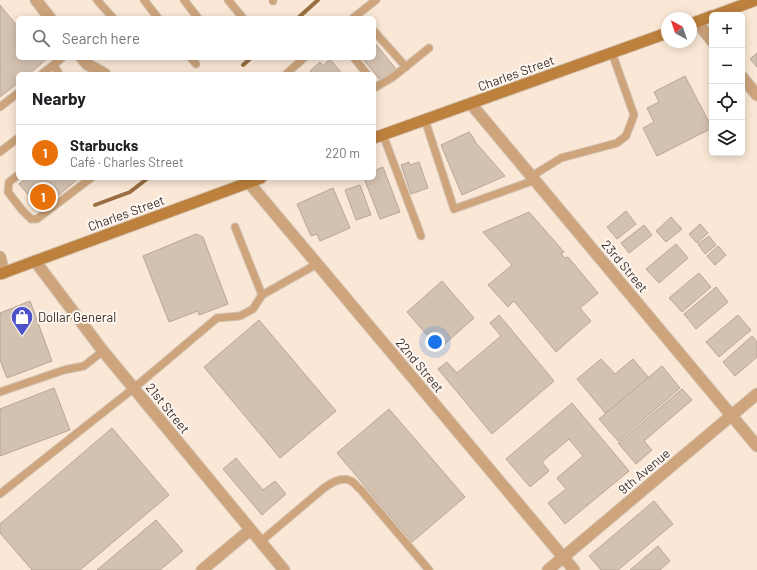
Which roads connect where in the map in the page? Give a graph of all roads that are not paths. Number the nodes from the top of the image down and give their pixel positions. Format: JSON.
{"nodes":[{"id":1,"x":36,"y":0,"type":"edge"},
{"id":2,"x":97,"y":0,"type":"edge"},
{"id":3,"x":144,"y":0,"type":"edge"},
{"id":4,"x":184,"y":0,"type":"edge"},
{"id":5,"x":228,"y":0,"type":"edge"},
{"id":6,"x":376,"y":0,"type":"edge"},
{"id":7,"x":756,"y":0,"type":"edge"},
{"id":8,"x":724,"y":12,"type":"edge"},
{"id":9,"x":48,"y":16,"type":"edge"},
{"id":10,"x":110,"y":16,"type":"edge"},
{"id":11,"x":156,"y":16,"type":"edge"},
{"id":12,"x":196,"y":16,"type":"edge"},
{"id":13,"x":241,"y":16,"type":"edge"},
{"id":14,"x":359,"y":16,"type":"edge"},
{"id":15,"x":709,"y":17,"type":"edge"},
{"id":16,"x":697,"y":22,"type":"edge"},
{"id":17,"x":697,"y":26,"type":"edge"},
{"id":18,"x":376,"y":33,"type":"edge"},
{"id":19,"x":661,"y":35,"type":"edge"},
{"id":20,"x":709,"y":38,"type":"edge"},
{"id":21,"x":429,"y":48,"type":"dead end"},
{"id":22,"x":612,"y":53,"type":"junction"},
{"id":23,"x":60,"y":60,"type":"edge"},
{"id":24,"x":193,"y":60,"type":"edge"},
{"id":25,"x":302,"y":60,"type":"edge"},
{"id":26,"x":356,"y":60,"type":"edge"},
{"id":27,"x":85,"y":61,"type":"edge"},
{"id":28,"x":196,"y":64,"type":"dead end"},
{"id":29,"x":54,"y":65,"type":"junction"},
{"id":30,"x":406,"y":68,"type":"junction"},
{"id":31,"x":45,"y":72,"type":"edge"},
{"id":32,"x":58,"y":72,"type":"edge"},
{"id":33,"x":102,"y":72,"type":"edge"},
{"id":34,"x":288,"y":72,"type":"edge"},
{"id":35,"x":365,"y":72,"type":"edge"},
{"id":36,"x":745,"y":81,"type":"edge"},
{"id":37,"x":376,"y":85,"type":"edge"},
{"id":38,"x":16,"y":95,"type":"edge"},
{"id":39,"x":757,"y":95,"type":"edge"},
{"id":40,"x":472,"y":104,"type":"junction"},
{"id":41,"x":0,"y":107,"type":"edge"},
{"id":42,"x":425,"y":120,"type":"junction"},
{"id":43,"x":378,"y":137,"type":"edge"},
{"id":44,"x":16,"y":140,"type":"edge"},
{"id":45,"x":0,"y":152,"type":"edge"},
{"id":46,"x":16,"y":177,"type":"edge"},
{"id":47,"x":533,"y":178,"type":"junction"},
{"id":48,"x":88,"y":180,"type":"edge"},
{"id":49,"x":247,"y":180,"type":"edge"},
{"id":50,"x":235,"y":227,"type":"dead end"},
{"id":51,"x":421,"y":236,"type":"dead end"},
{"id":52,"x":0,"y":257,"type":"edge"},
{"id":53,"x":35,"y":261,"type":"junction"},
{"id":54,"x":317,"y":264,"type":"junction"},
{"id":55,"x":2,"y":273,"type":"edge"},
{"id":56,"x":262,"y":295,"type":"junction"},
{"id":57,"x":103,"y":351,"type":"junction"},
{"id":58,"x":134,"y":388,"type":"junction"},
{"id":59,"x":0,"y":392,"type":"edge"},
{"id":60,"x":757,"y":394,"type":"edge"},
{"id":61,"x":732,"y":416,"type":"junction"},
{"id":62,"x":757,"y":446,"type":"edge"},
{"id":63,"x":0,"y":494,"type":"edge"},
{"id":64,"x":250,"y":530,"type":"junction"},
{"id":65,"x":260,"y":542,"type":"junction"},
{"id":66,"x":563,"y":557,"type":"junction"},
{"id":67,"x":202,"y":570,"type":"edge"},
{"id":68,"x":284,"y":570,"type":"edge"},
{"id":69,"x":429,"y":570,"type":"edge"},
{"id":70,"x":548,"y":570,"type":"edge"},
{"id":71,"x":574,"y":570,"type":"edge"}],
"edges":[{"from":1,"to":9,"type":"street"},
{"from":2,"to":10,"type":"lane"},
{"from":3,"to":11,"type":"lane"},
{"from":4,"to":12,"type":"lane"},
{"from":5,"to":13,"type":"lane"},
{"from":6,"to":14,"type":"lane"},
{"from":7,"to":8,"type":"main road"},
{"from":15,"to":16,"type":"main road"},
{"from":17,"to":20,"type":"street"},
{"from":18,"to":30,"type":"lane"},
{"from":19,"to":22,"type":"main road","name":"Charles Street"},
{"from":21,"to":30,"type":"lane"},
{"from":22,"to":40,"type":"main road","name":"Charles Street"},
{"from":22,"to":47,"type":"lane"},
{"from":23,"to":29,"type":"lane"},
{"from":24,"to":28,"type":"lane"},
{"from":25,"to":34,"type":"lane"},
{"from":26,"to":35,"type":"lane"},
{"from":27,"to":33,"type":"street"},
{"from":29,"to":31,"type":"lane"},
{"from":29,"to":32,"type":"lane"},
{"from":30,"to":37,"type":"lane"},
{"from":36,"to":39,"type":"street"},
{"from":38,"to":41,"type":"lane"},
{"from":40,"to":42,"type":"main road","name":"Charles Street"},
{"from":40,"to":47,"type":"street","name":"23rd Street"},
{"from":42,"to":43,"type":"main road","name":"Charles Street"},
{"from":42,"to":47,"type":"lane"},
{"from":43,"to":51,"type":"lane"},
{"from":44,"to":45,"type":"lane"},
{"from":46,"to":48,"type":"lane"},
{"from":47,"to":61,"type":"street","name":"23rd Street"},
{"from":49,"to":53,"type":"main road","name":"Charles Street"},
{"from":49,"to":54,"type":"street","name":"22nd Street"},
{"from":50,"to":56,"type":"lane"},
{"from":52,"to":55,"type":"street"},
{"from":53,"to":55,"type":"main road","name":"Charles Street"},
{"from":53,"to":57,"type":"street","name":"21st Street"},
{"from":54,"to":56,"type":"lane"},
{"from":54,"to":66,"type":"street","name":"22nd Street"},
{"from":56,"to":58,"type":"lane"},
{"from":57,"to":58,"type":"street","name":"21st Street"},
{"from":57,"to":59,"type":"lane"},
{"from":58,"to":63,"type":"lane"},
{"from":58,"to":64,"type":"street","name":"21st Street"},
{"from":60,"to":61,"type":"street","name":"9th Avenue"},
{"from":61,"to":62,"type":"street","name":"23rd Street"},
{"from":61,"to":66,"type":"street","name":"9th Avenue"},
{"from":64,"to":65,"type":"street","name":"21st Street"},
{"from":64,"to":67,"type":"street"},
{"from":65,"to":68,"type":"street","name":"21st Street"},
{"from":65,"to":69,"type":"lane"},
{"from":66,"to":70,"type":"street","name":"9th Avenue"},
{"from":66,"to":71,"type":"street","name":"22nd Street"}]}
